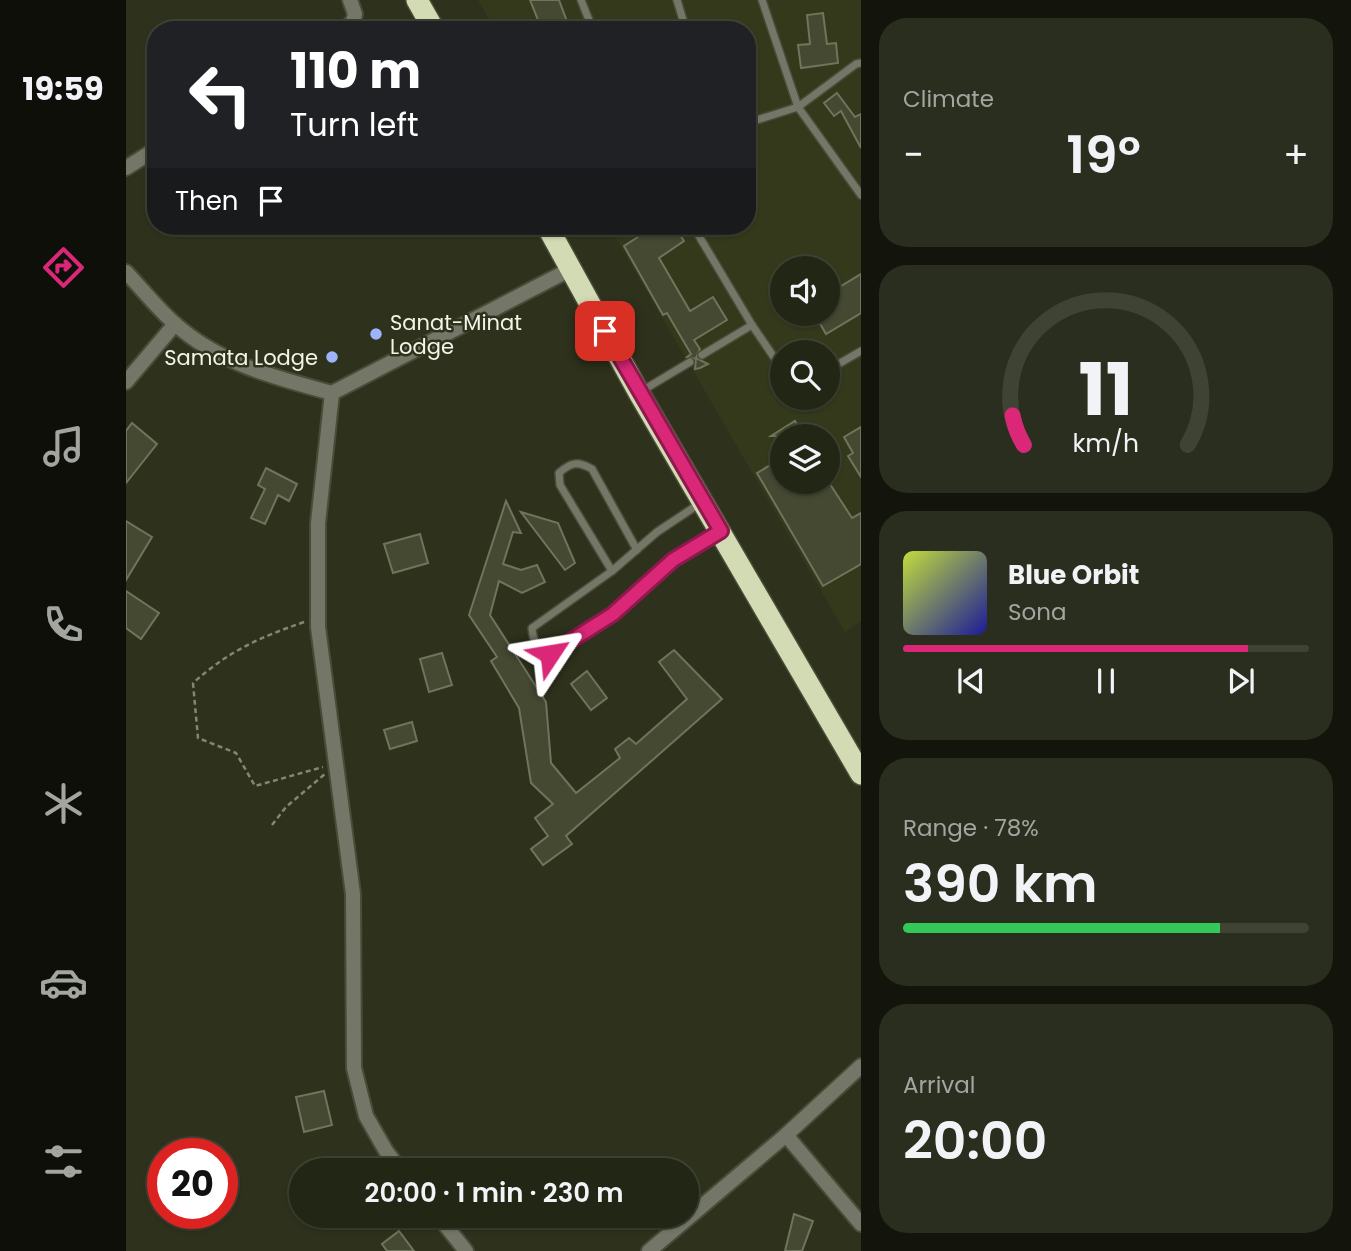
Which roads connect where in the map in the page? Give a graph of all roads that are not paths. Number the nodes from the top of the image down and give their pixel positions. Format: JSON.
{"nodes":[{"id":1,"x":350,"y":0,"type":"edge"},
{"id":2,"x":417,"y":0,"type":"edge"},
{"id":3,"x":581,"y":0,"type":"edge"},
{"id":4,"x":677,"y":0,"type":"edge"},
{"id":5,"x":762,"y":0,"type":"edge"},
{"id":6,"x":353,"y":21,"type":"edge"},
{"id":7,"x":429,"y":21,"type":"edge"},
{"id":8,"x":589,"y":21,"type":"edge"},
{"id":9,"x":683,"y":21,"type":"edge"},
{"id":10,"x":861,"y":63,"type":"edge"},
{"id":11,"x":798,"y":107,"type":"junction"},
{"id":12,"x":756,"y":120,"type":"edge"},
{"id":13,"x":147,"y":155,"type":"edge"},
{"id":14,"x":126,"y":168,"type":"edge"},
{"id":15,"x":861,"y":195,"type":"edge"},
{"id":16,"x":552,"y":235,"type":"edge"},
{"id":17,"x":697,"y":235,"type":"edge"},
{"id":18,"x":571,"y":269,"type":"junction"},
{"id":19,"x":126,"y":272,"type":"edge"},
{"id":20,"x":175,"y":324,"type":"junction"},
{"id":21,"x":752,"y":325,"type":"junction"},
{"id":22,"x":770,"y":351,"type":"edge"},
{"id":23,"x":861,"y":351,"type":"edge"},
{"id":24,"x":702,"y":355,"type":"dead end"},
{"id":25,"x":690,"y":362,"type":"dead end"},
{"id":26,"x":840,"y":363,"type":"edge"},
{"id":27,"x":126,"y":382,"type":"edge"},
{"id":28,"x":332,"y":393,"type":"junction"},
{"id":29,"x":639,"y":393,"type":"junction"},
{"id":30,"x":703,"y":501,"type":"junction"},
{"id":31,"x":721,"y":531,"type":"junction"},
{"id":32,"x":637,"y":550,"type":"junction"},
{"id":33,"x":612,"y":571,"type":"junction"},
{"id":34,"x":861,"y":774,"type":"edge"},
{"id":35,"x":861,"y":1066,"type":"edge"},
{"id":36,"x":786,"y":1135,"type":"junction"},
{"id":37,"x":391,"y":1158,"type":"edge"},
{"id":38,"x":861,"y":1224,"type":"edge"},
{"id":39,"x":448,"y":1228,"type":"edge"},
{"id":40,"x":466,"y":1251,"type":"edge"},
{"id":41,"x":649,"y":1251,"type":"edge"}],
"edges":[{"from":1,"to":6,"type":"street"},
{"from":2,"to":7,"type":"highway"},
{"from":3,"to":8,"type":"lane"},
{"from":4,"to":9,"type":"lane"},
{"from":5,"to":11,"type":"lane"},
{"from":10,"to":11,"type":"lane"},
{"from":11,"to":12,"type":"lane"},
{"from":11,"to":15,"type":"lane"},
{"from":13,"to":14,"type":"street"},
{"from":16,"to":18,"type":"highway"},
{"from":17,"to":21,"type":"lane"},
{"from":18,"to":28,"type":"street"},
{"from":18,"to":29,"type":"highway"},
{"from":19,"to":20,"type":"street"},
{"from":20,"to":27,"type":"street"},
{"from":20,"to":28,"type":"street"},
{"from":21,"to":22,"type":"lane"},
{"from":21,"to":24,"type":"lane"},
{"from":23,"to":26,"type":"lane"},
{"from":25,"to":29,"type":"lane"},
{"from":28,"to":37,"type":"street"},
{"from":29,"to":30,"type":"highway"},
{"from":30,"to":31,"type":"highway"},
{"from":30,"to":32,"type":"lane"},
{"from":31,"to":33,"type":"lane"},
{"from":31,"to":34,"type":"highway"},
{"from":32,"to":33,"type":"lane"},
{"from":32,"to":33,"type":"lane"},
{"from":35,"to":36,"type":"street"},
{"from":36,"to":38,"type":"street"},
{"from":36,"to":41,"type":"street"},
{"from":39,"to":40,"type":"street"}]}
